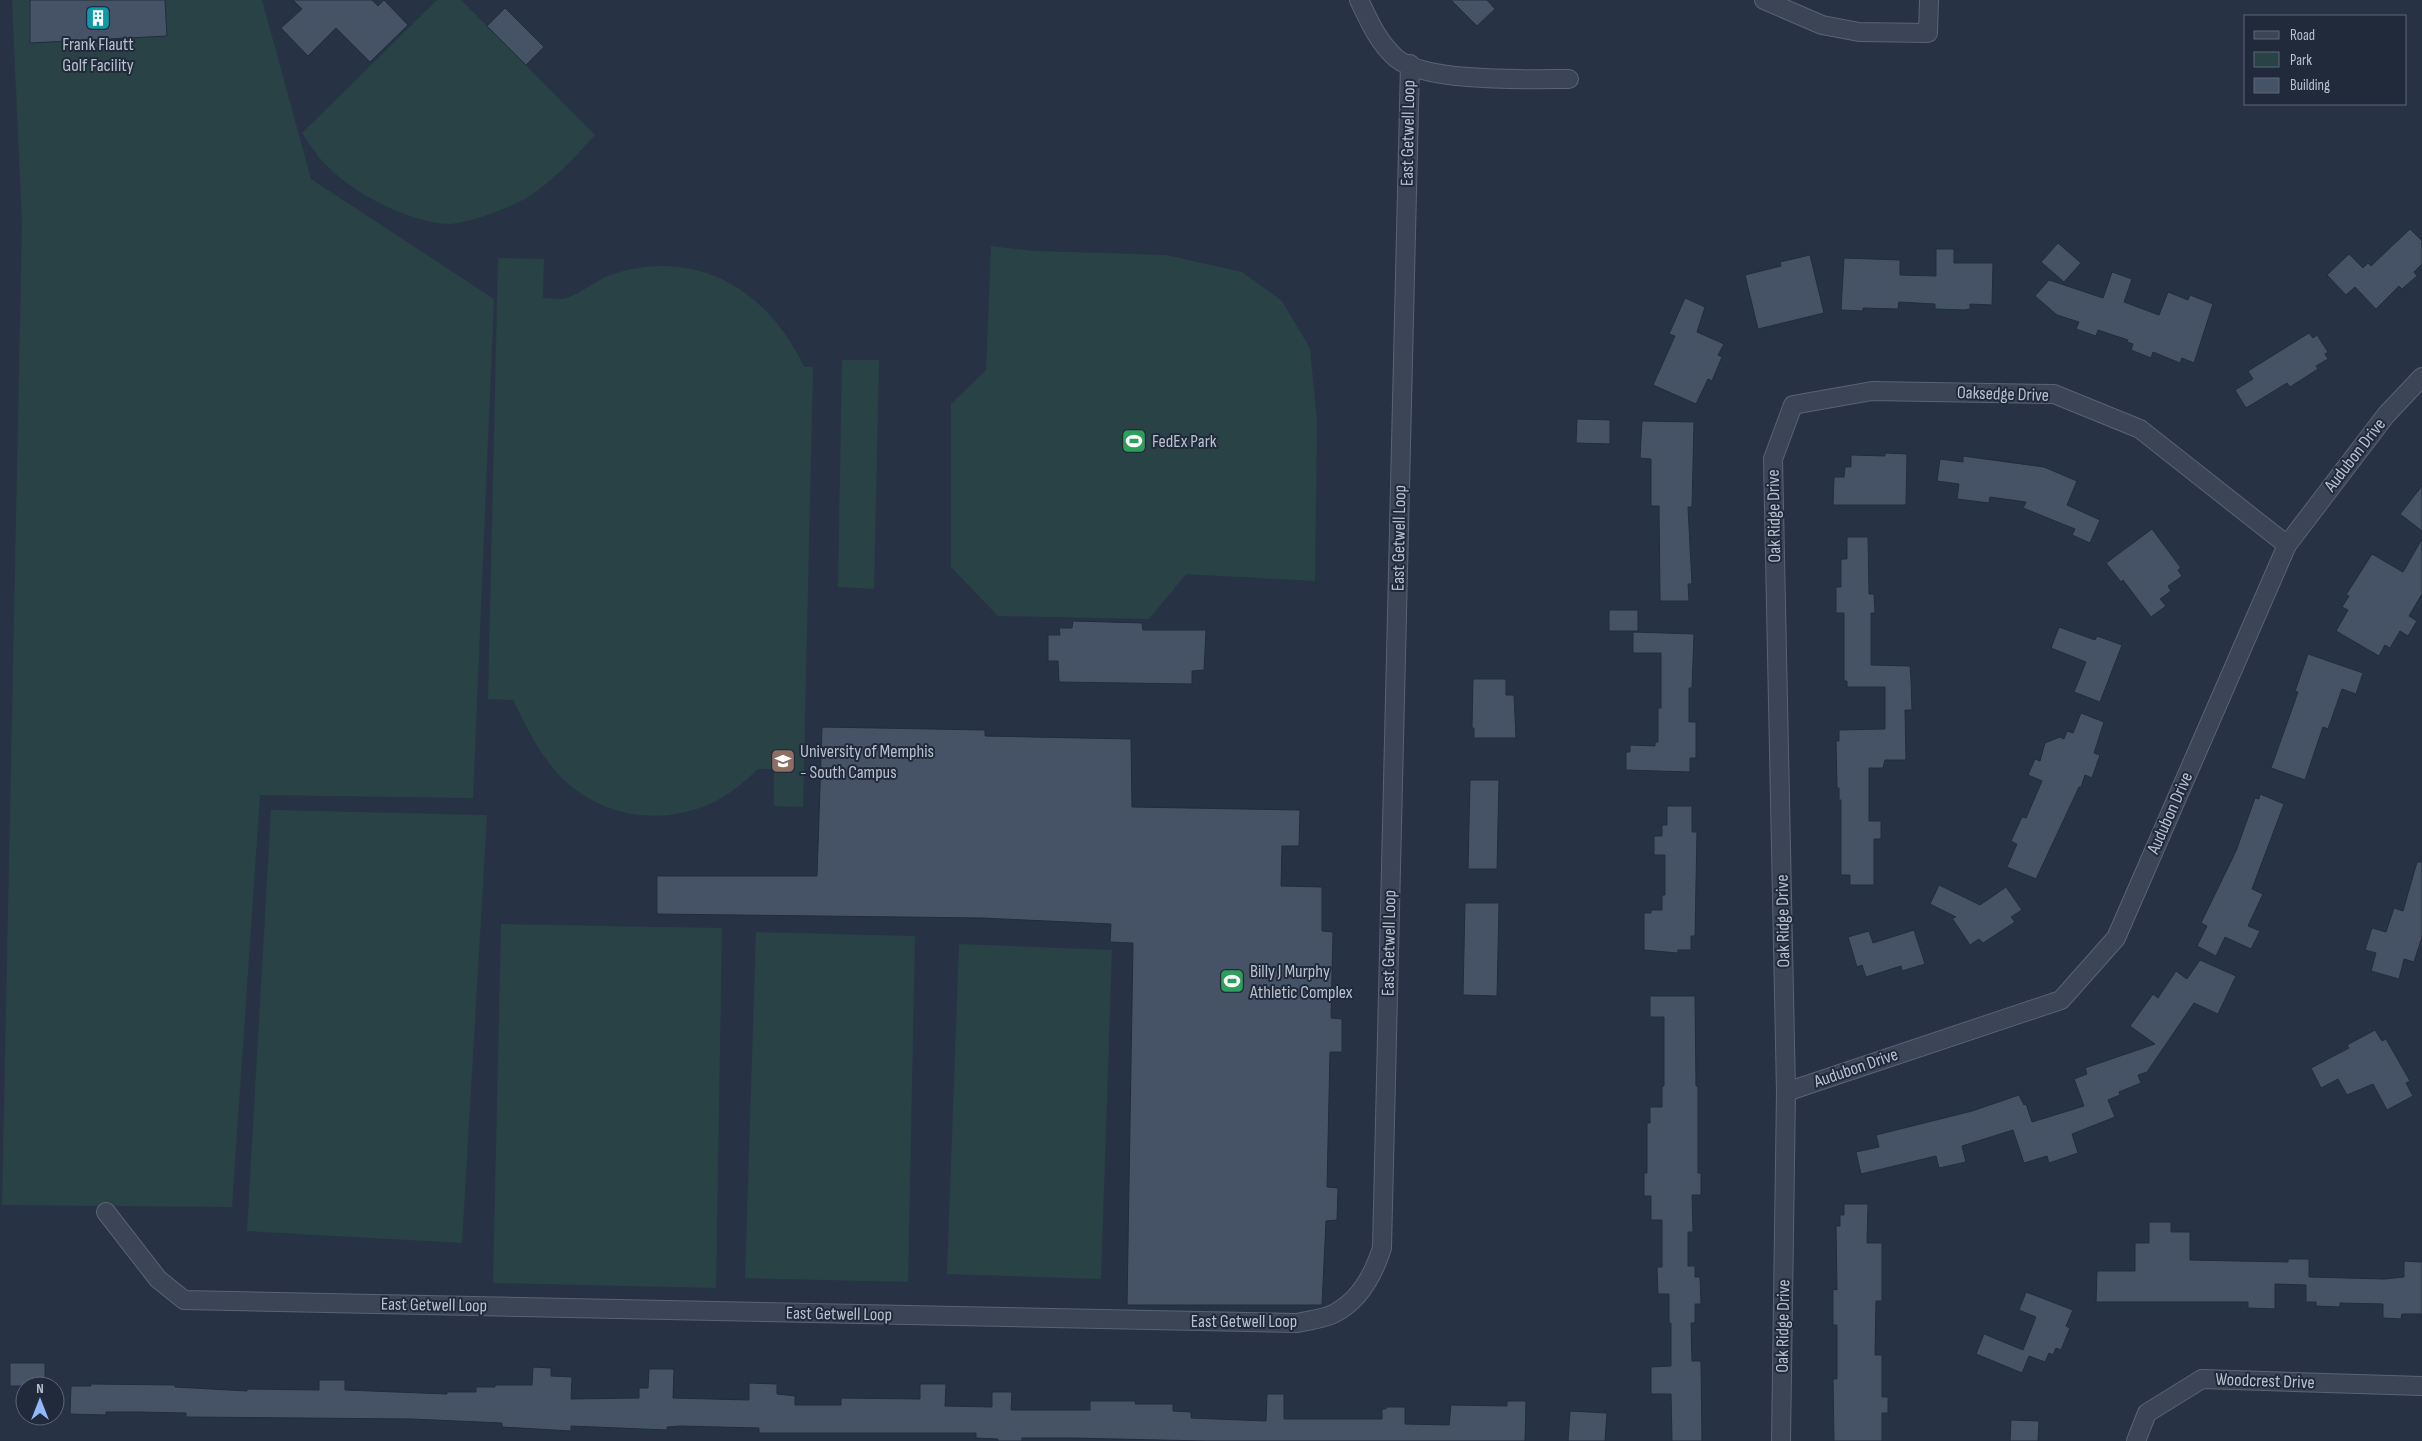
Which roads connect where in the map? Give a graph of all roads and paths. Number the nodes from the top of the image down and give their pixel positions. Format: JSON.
{"nodes":[{"id":1,"x":1359,"y":0,"type":"edge"},
{"id":2,"x":1764,"y":0,"type":"edge"},
{"id":3,"x":1929,"y":0,"type":"edge"},
{"id":4,"x":1410,"y":64,"type":"junction"},
{"id":5,"x":1569,"y":79,"type":"dead end"},
{"id":6,"x":2422,"y":377,"type":"edge"},
{"id":7,"x":1793,"y":405,"type":"joint"},
{"id":8,"x":2287,"y":545,"type":"junction"},
{"id":9,"x":1786,"y":1092,"type":"junction"},
{"id":10,"x":106,"y":1212,"type":"dead end"},
{"id":11,"x":2422,"y":1386,"type":"edge"},
{"id":12,"x":1781,"y":1441,"type":"edge"},
{"id":13,"x":2136,"y":1441,"type":"edge"}],
"edges":[{"from":1,"to":4,"type":"street"},
{"from":2,"to":3,"type":"street"},
{"from":4,"to":5,"type":"street"},
{"from":4,"to":10,"type":"street","name":"East Getwell Loop"},
{"from":6,"to":8,"type":"street","name":"Audubon Drive"},
{"from":7,"to":8,"type":"street","name":"Oaksedge Drive"},
{"from":7,"to":9,"type":"street","name":"Oak Ridge Drive"},
{"from":8,"to":9,"type":"street","name":"Audubon Drive"},
{"from":9,"to":12,"type":"street","name":"Oak Ridge Drive"},
{"from":11,"to":13,"type":"street","name":"Woodcrest Drive"}]}
